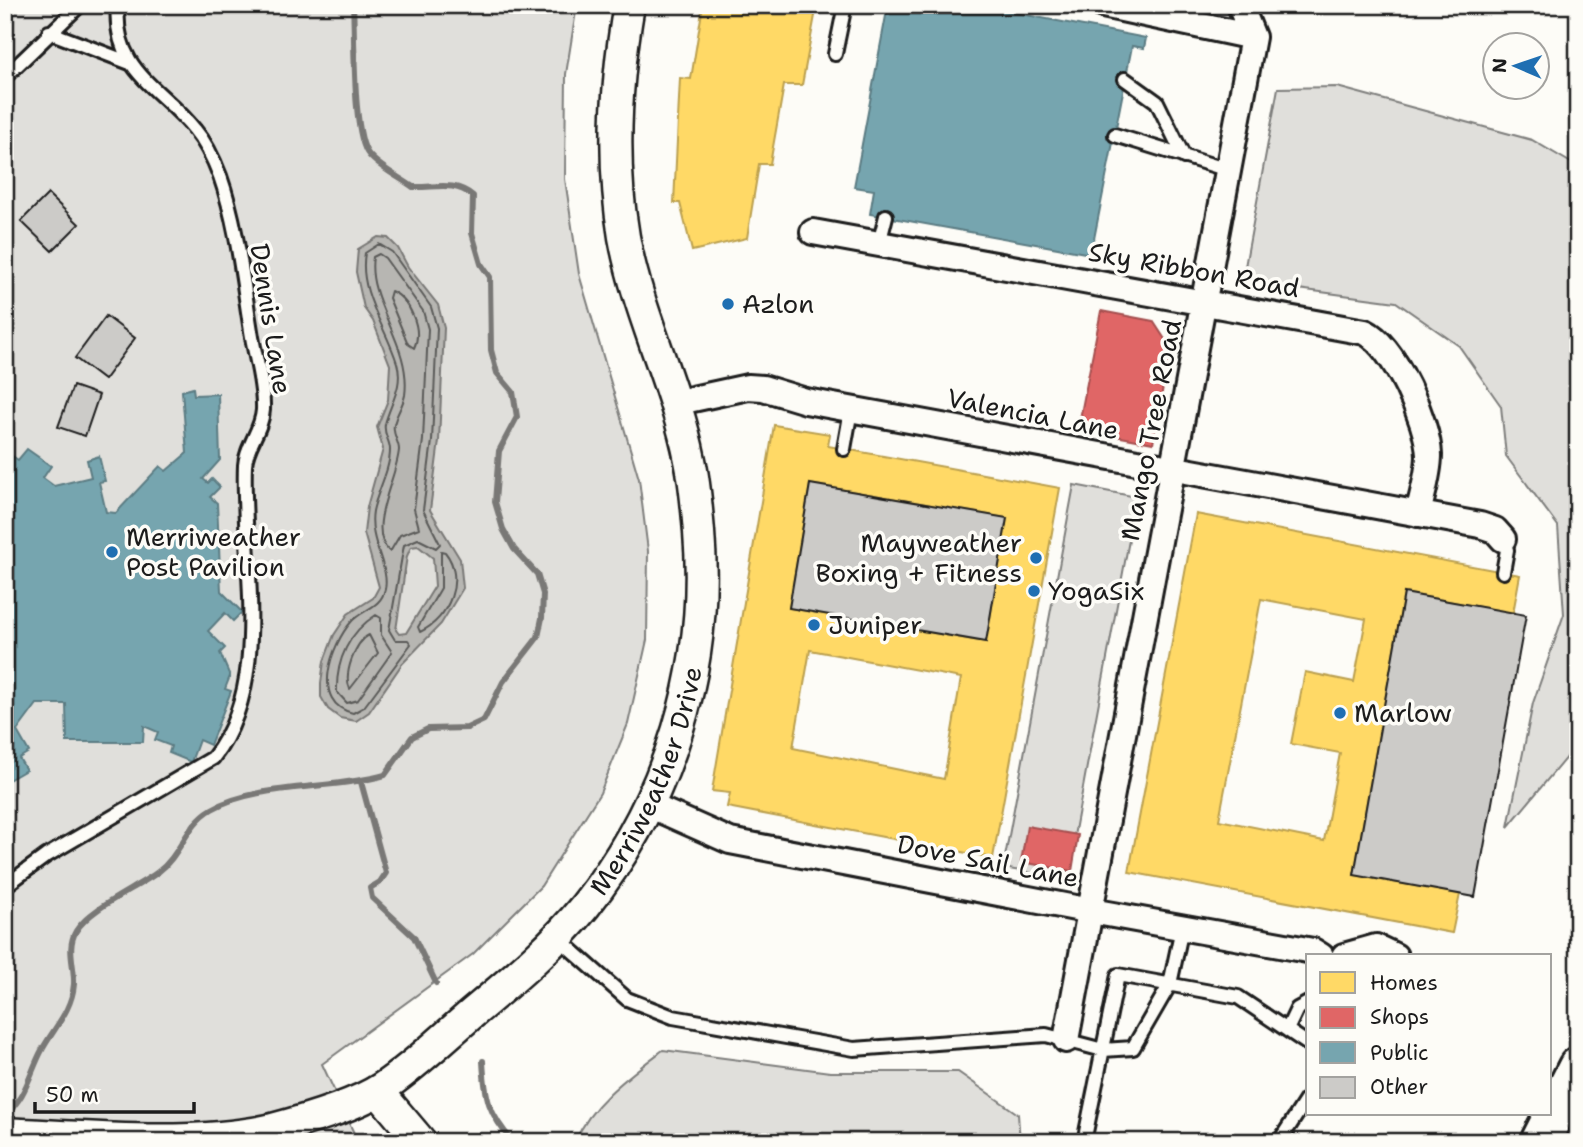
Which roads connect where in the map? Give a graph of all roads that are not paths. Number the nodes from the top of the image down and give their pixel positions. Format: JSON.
{"nodes":[{"id":1,"x":80,"y":5,"type":"edge"},
{"id":2,"x":118,"y":5,"type":"edge"},
{"id":3,"x":629,"y":5,"type":"edge"},
{"id":4,"x":845,"y":5,"type":"edge"},
{"id":5,"x":1103,"y":5,"type":"edge"},
{"id":6,"x":1240,"y":5,"type":"edge"},
{"id":7,"x":49,"y":32,"type":"junction"},
{"id":8,"x":1254,"y":37,"type":"junction"},
{"id":9,"x":835,"y":54,"type":"dead end"},
{"id":10,"x":130,"y":63,"type":"junction"},
{"id":11,"x":5,"y":77,"type":"edge"},
{"id":12,"x":1125,"y":79,"type":"dead end"},
{"id":13,"x":1115,"y":135,"type":"dead end"},
{"id":14,"x":1184,"y":158,"type":"junction"},
{"id":15,"x":1228,"y":170,"type":"junction"},
{"id":16,"x":886,"y":216,"type":"dead end"},
{"id":17,"x":813,"y":232,"type":"dead end"},
{"id":18,"x":879,"y":244,"type":"junction"},
{"id":19,"x":1206,"y":301,"type":"junction"},
{"id":20,"x":674,"y":403,"type":"junction"},
{"id":21,"x":850,"y":410,"type":"junction"},
{"id":22,"x":844,"y":449,"type":"dead end"},
{"id":23,"x":1172,"y":471,"type":"junction"},
{"id":24,"x":1418,"y":514,"type":"junction"},
{"id":25,"x":1503,"y":538,"type":"joint"},
{"id":26,"x":1503,"y":572,"type":"dead end"},
{"id":27,"x":649,"y":805,"type":"junction"},
{"id":28,"x":5,"y":886,"type":"edge"},
{"id":29,"x":1091,"y":911,"type":"junction"},
{"id":30,"x":1182,"y":928,"type":"junction"},
{"id":31,"x":557,"y":937,"type":"junction"},
{"id":32,"x":1318,"y":954,"type":"edge"},
{"id":33,"x":1351,"y":954,"type":"edge"},
{"id":34,"x":1391,"y":954,"type":"edge"},
{"id":35,"x":1171,"y":984,"type":"junction"},
{"id":36,"x":1306,"y":1004,"type":"edge"},
{"id":37,"x":1287,"y":1030,"type":"junction"},
{"id":38,"x":1066,"y":1040,"type":"junction"},
{"id":39,"x":1306,"y":1043,"type":"edge"},
{"id":40,"x":1103,"y":1050,"type":"junction"},
{"id":41,"x":1578,"y":1067,"type":"edge"},
{"id":42,"x":379,"y":1091,"type":"junction"},
{"id":43,"x":1306,"y":1100,"type":"edge"},
{"id":44,"x":5,"y":1133,"type":"edge"},
{"id":45,"x":128,"y":1140,"type":"edge"},
{"id":46,"x":1541,"y":1140,"type":"edge"},
{"id":47,"x":421,"y":1142,"type":"edge"},
{"id":48,"x":1084,"y":1142,"type":"edge"},
{"id":49,"x":1279,"y":1142,"type":"edge"}],
"edges":[{"from":1,"to":7,"type":"lane"},
{"from":2,"to":10,"type":"lane","name":"Dennis Lane"},
{"from":3,"to":20,"type":"street","name":"Merriweather Drive"},
{"from":4,"to":9,"type":"lane"},
{"from":5,"to":8,"type":"street"},
{"from":6,"to":8,"type":"street"},
{"from":7,"to":10,"type":"lane"},
{"from":7,"to":11,"type":"lane"},
{"from":8,"to":15,"type":"street","name":"Mango Tree Road"},
{"from":10,"to":28,"type":"lane","name":"Dennis Lane"},
{"from":12,"to":14,"type":"lane"},
{"from":13,"to":14,"type":"lane"},
{"from":14,"to":15,"type":"lane"},
{"from":15,"to":19,"type":"street","name":"Mango Tree Road"},
{"from":16,"to":18,"type":"lane"},
{"from":17,"to":18,"type":"street","name":"Sky Ribbon Road"},
{"from":18,"to":19,"type":"street","name":"Sky Ribbon Road"},
{"from":19,"to":23,"type":"street","name":"Mango Tree Road"},
{"from":19,"to":24,"type":"street","name":"Sky Ribbon Road"},
{"from":20,"to":21,"type":"street","name":"Valencia Lane"},
{"from":20,"to":27,"type":"street","name":"Merriweather Drive"},
{"from":21,"to":22,"type":"lane"},
{"from":21,"to":23,"type":"street","name":"Valencia Lane"},
{"from":23,"to":24,"type":"street","name":"Valencia Lane"},
{"from":23,"to":29,"type":"street","name":"Mango Tree Road"},
{"from":24,"to":25,"type":"street","name":"Valencia Lane"},
{"from":25,"to":26,"type":"lane"},
{"from":27,"to":29,"type":"street","name":"Dove Sail Lane"},
{"from":27,"to":31,"type":"street","name":"Merriweather Drive"},
{"from":29,"to":30,"type":"street","name":"Dove Sail Lane"},
{"from":29,"to":38,"type":"street","name":"Mango Tree Road"},
{"from":30,"to":32,"type":"street","name":"Dove Sail Lane"},
{"from":30,"to":35,"type":"lane"},
{"from":31,"to":38,"type":"lane"},
{"from":31,"to":42,"type":"street","name":"Merriweather Drive"},
{"from":33,"to":34,"type":"street"},
{"from":35,"to":37,"type":"lane"},
{"from":35,"to":40,"type":"lane"},
{"from":35,"to":40,"type":"lane"},
{"from":36,"to":37,"type":"lane"},
{"from":37,"to":39,"type":"lane"},
{"from":38,"to":40,"type":"lane"},
{"from":40,"to":48,"type":"lane"},
{"from":41,"to":46,"type":"highway"},
{"from":42,"to":45,"type":"street","name":"Merriweather Drive"},
{"from":42,"to":47,"type":"street"},
{"from":43,"to":49,"type":"lane"},
{"from":44,"to":45,"type":"street","name":"Merriweather Drive"}]}
